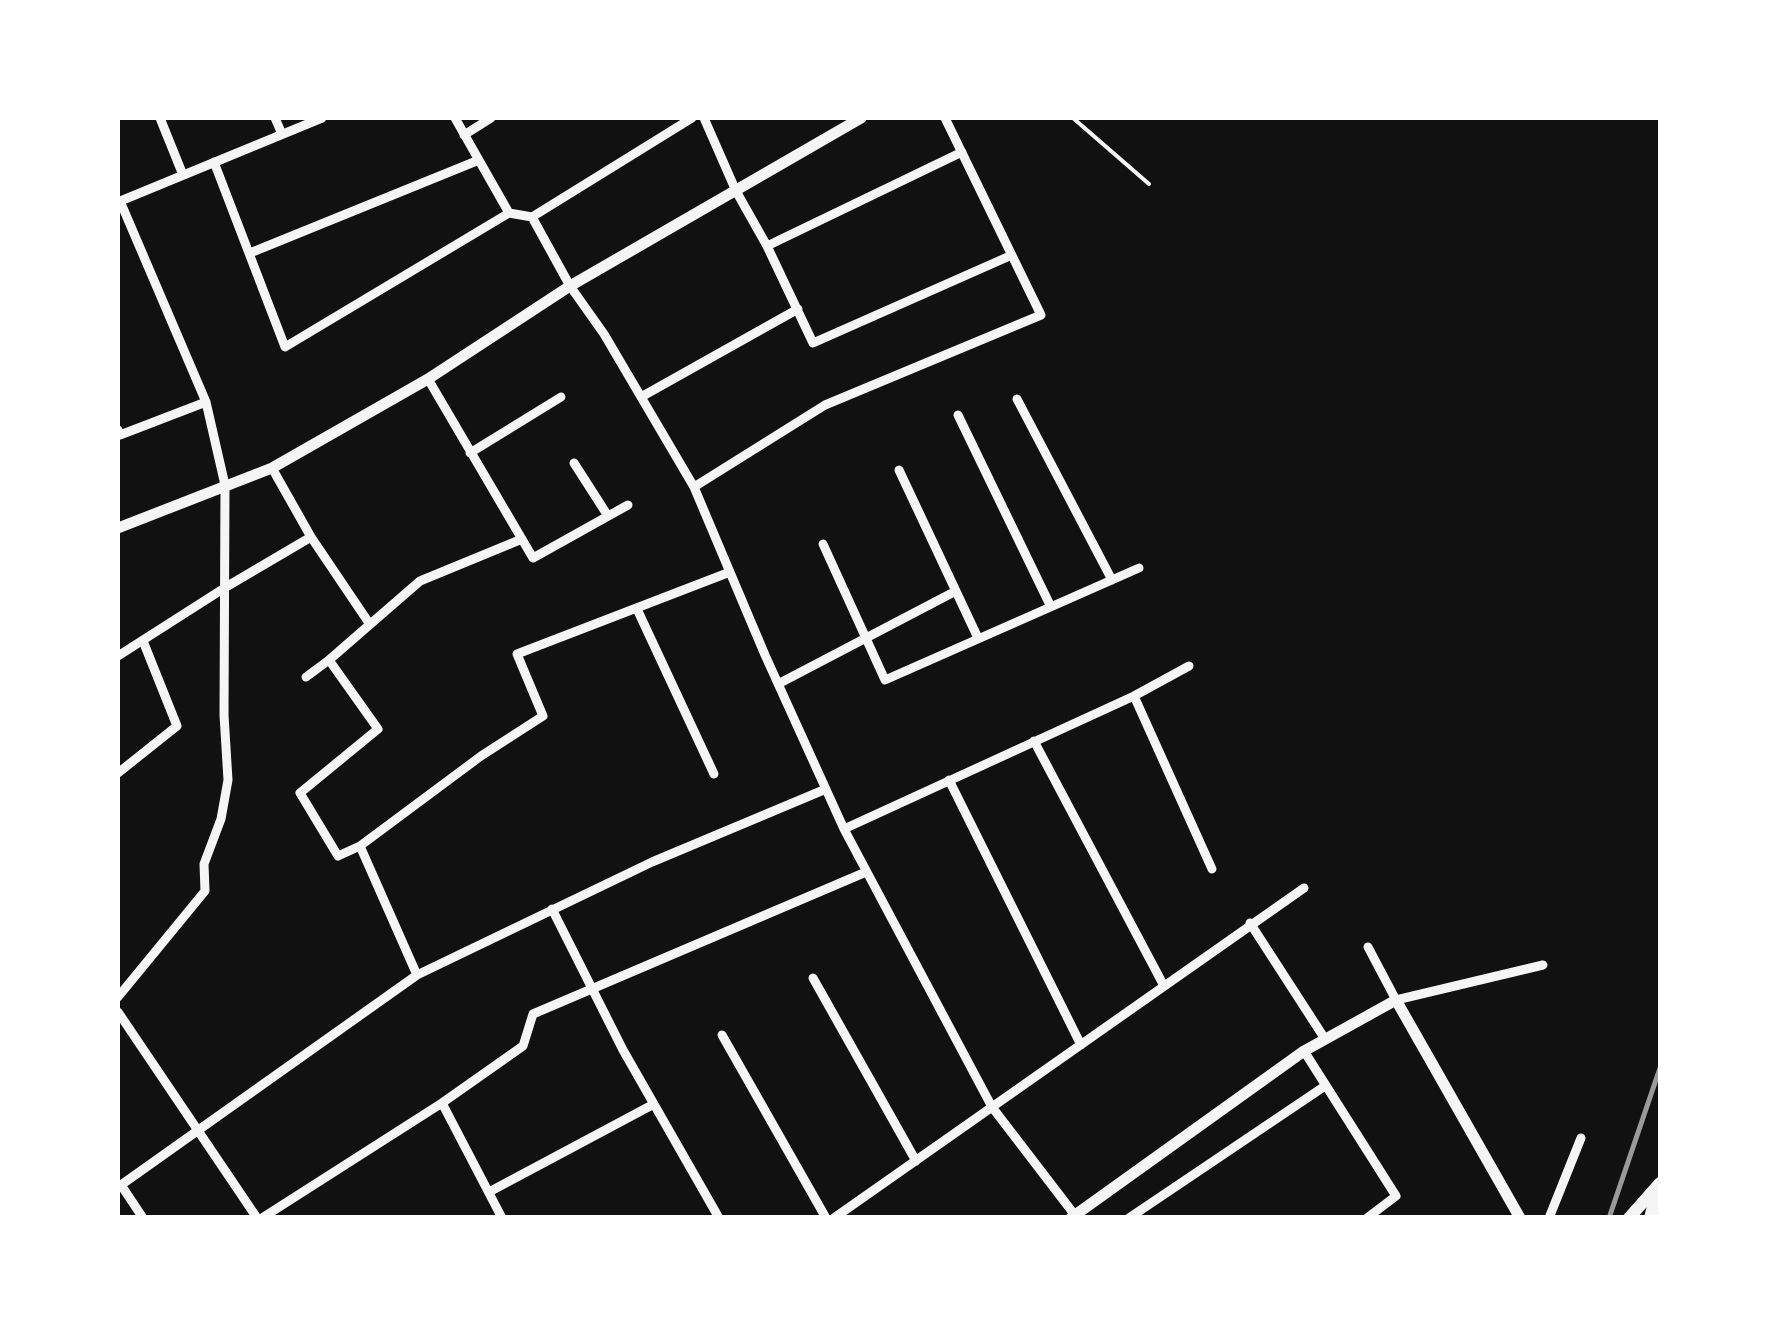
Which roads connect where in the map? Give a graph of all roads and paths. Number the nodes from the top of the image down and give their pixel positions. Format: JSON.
{"nodes":[{"id":1,"x":160,"y":118,"type":"edge"},
{"id":2,"x":275,"y":118,"type":"edge"},
{"id":3,"x":322,"y":118,"type":"edge"},
{"id":4,"x":455,"y":118,"type":"edge"},
{"id":5,"x":490,"y":118,"type":"edge"},
{"id":6,"x":692,"y":118,"type":"edge"},
{"id":7,"x":704,"y":118,"type":"edge"},
{"id":8,"x":861,"y":118,"type":"edge"},
{"id":9,"x":946,"y":118,"type":"edge"},
{"id":10,"x":1073,"y":118,"type":"edge"},
{"id":11,"x":282,"y":134,"type":"junction"},
{"id":12,"x":464,"y":134,"type":"junction"},
{"id":13,"x":962,"y":152,"type":"junction"},
{"id":14,"x":479,"y":160,"type":"junction"},
{"id":15,"x":214,"y":162,"type":"junction"},
{"id":16,"x":183,"y":175,"type":"junction"},
{"id":17,"x":1149,"y":184,"type":"dead end"},
{"id":18,"x":736,"y":191,"type":"junction"},
{"id":19,"x":119,"y":202,"type":"edge"},
{"id":20,"x":510,"y":213,"type":"junction"},
{"id":21,"x":532,"y":216,"type":"junction"},
{"id":22,"x":767,"y":246,"type":"junction"},
{"id":23,"x":250,"y":253,"type":"junction"},
{"id":24,"x":1012,"y":255,"type":"junction"},
{"id":25,"x":570,"y":286,"type":"junction"},
{"id":26,"x":798,"y":309,"type":"junction"},
{"id":27,"x":428,"y":379,"type":"junction"},
{"id":28,"x":561,"y":397,"type":"dead end"},
{"id":29,"x":642,"y":398,"type":"junction"},
{"id":30,"x":1017,"y":400,"type":"dead end"},
{"id":31,"x":206,"y":402,"type":"junction"},
{"id":32,"x":958,"y":415,"type":"dead end"},
{"id":33,"x":118,"y":430,"type":"edge"},
{"id":34,"x":470,"y":453,"type":"junction"},
{"id":35,"x":574,"y":463,"type":"dead end"},
{"id":36,"x":272,"y":468,"type":"junction"},
{"id":37,"x":898,"y":470,"type":"dead end"},
{"id":38,"x":225,"y":485,"type":"junction"},
{"id":39,"x":694,"y":486,"type":"junction"},
{"id":40,"x":628,"y":504,"type":"dead end"},
{"id":41,"x":608,"y":516,"type":"junction"},
{"id":42,"x":118,"y":528,"type":"edge"},
{"id":43,"x":311,"y":537,"type":"junction"},
{"id":44,"x":522,"y":539,"type":"junction"},
{"id":45,"x":824,"y":544,"type":"dead end"},
{"id":46,"x":1139,"y":568,"type":"dead end"},
{"id":47,"x":730,"y":572,"type":"junction"},
{"id":48,"x":1112,"y":580,"type":"junction"},
{"id":49,"x":226,"y":586,"type":"junction"},
{"id":50,"x":954,"y":592,"type":"junction"},
{"id":51,"x":1050,"y":606,"type":"junction"},
{"id":52,"x":637,"y":609,"type":"junction"},
{"id":53,"x":369,"y":624,"type":"junction"},
{"id":54,"x":865,"y":637,"type":"junction"},
{"id":55,"x":978,"y":638,"type":"junction"},
{"id":56,"x":144,"y":641,"type":"junction"},
{"id":57,"x":118,"y":656,"type":"edge"},
{"id":58,"x":329,"y":660,"type":"junction"},
{"id":59,"x":1188,"y":666,"type":"dead end"},
{"id":60,"x":306,"y":677,"type":"dead end"},
{"id":61,"x":778,"y":684,"type":"junction"},
{"id":62,"x":1134,"y":696,"type":"junction"},
{"id":63,"x":1034,"y":741,"type":"junction"},
{"id":64,"x":118,"y":773,"type":"edge"},
{"id":65,"x":714,"y":774,"type":"dead end"},
{"id":66,"x":949,"y":780,"type":"junction"},
{"id":67,"x":826,"y":789,"type":"junction"},
{"id":68,"x":844,"y":829,"type":"junction"},
{"id":69,"x":360,"y":846,"type":"junction"},
{"id":70,"x":1212,"y":870,"type":"dead end"},
{"id":71,"x":866,"y":872,"type":"junction"},
{"id":72,"x":1304,"y":888,"type":"dead end"},
{"id":73,"x":552,"y":909,"type":"junction"},
{"id":74,"x":1250,"y":923,"type":"junction"},
{"id":75,"x":1368,"y":947,"type":"dead end"},
{"id":76,"x":1543,"y":964,"type":"dead end"},
{"id":77,"x":417,"y":976,"type":"junction"},
{"id":78,"x":812,"y":978,"type":"dead end"},
{"id":79,"x":1164,"y":986,"type":"junction"},
{"id":80,"x":592,"y":992,"type":"junction"},
{"id":81,"x":118,"y":997,"type":"edge"},
{"id":82,"x":1396,"y":1000,"type":"junction"},
{"id":83,"x":118,"y":1012,"type":"edge"},
{"id":84,"x":722,"y":1034,"type":"dead end"},
{"id":85,"x":1325,"y":1039,"type":"junction"},
{"id":86,"x":1082,"y":1045,"type":"junction"},
{"id":87,"x":1304,"y":1050,"type":"junction"},
{"id":88,"x":1326,"y":1086,"type":"junction"},
{"id":89,"x":442,"y":1102,"type":"junction"},
{"id":90,"x":654,"y":1104,"type":"junction"},
{"id":91,"x":992,"y":1107,"type":"junction"},
{"id":92,"x":200,"y":1131,"type":"junction"},
{"id":93,"x":1581,"y":1138,"type":"dead end"},
{"id":94,"x":916,"y":1160,"type":"junction"},
{"id":95,"x":1660,"y":1182,"type":"edge"},
{"id":96,"x":489,"y":1192,"type":"junction"},
{"id":97,"x":1382,"y":1213,"type":"edge"},
{"id":98,"x":1073,"y":1216,"type":"edge"},
{"id":99,"x":143,"y":1218,"type":"edge"},
{"id":100,"x":260,"y":1218,"type":"edge"},
{"id":101,"x":502,"y":1218,"type":"edge"},
{"id":102,"x":718,"y":1218,"type":"edge"},
{"id":103,"x":830,"y":1218,"type":"edge"},
{"id":104,"x":1129,"y":1218,"type":"edge"},
{"id":105,"x":1367,"y":1218,"type":"edge"},
{"id":106,"x":1520,"y":1218,"type":"edge"},
{"id":107,"x":1550,"y":1218,"type":"edge"},
{"id":108,"x":1628,"y":1218,"type":"edge"},
{"id":109,"x":1650,"y":1218,"type":"edge"}],
"edges":[{"from":1,"to":16,"type":"street"},
{"from":2,"to":11,"type":"street"},
{"from":3,"to":11,"type":"street"},
{"from":4,"to":12,"type":"street"},
{"from":5,"to":12,"type":"street"},
{"from":6,"to":21,"type":"street"},
{"from":7,"to":18,"type":"street"},
{"from":8,"to":18,"type":"street"},
{"from":9,"to":13,"type":"street"},
{"from":10,"to":17,"type":"lane"},
{"from":11,"to":15,"type":"street"},
{"from":12,"to":14,"type":"street"},
{"from":13,"to":22,"type":"street"},
{"from":13,"to":24,"type":"street"},
{"from":14,"to":20,"type":"street"},
{"from":14,"to":23,"type":"street"},
{"from":15,"to":16,"type":"street"},
{"from":15,"to":23,"type":"street"},
{"from":16,"to":19,"type":"street"},
{"from":18,"to":22,"type":"street"},
{"from":18,"to":25,"type":"street"},
{"from":19,"to":31,"type":"street"},
{"from":20,"to":21,"type":"street"},
{"from":20,"to":23,"type":"street"},
{"from":21,"to":25,"type":"street"},
{"from":22,"to":26,"type":"street"},
{"from":24,"to":26,"type":"street"},
{"from":24,"to":39,"type":"street"},
{"from":25,"to":27,"type":"street"},
{"from":25,"to":29,"type":"street"},
{"from":26,"to":29,"type":"street"},
{"from":27,"to":34,"type":"street"},
{"from":27,"to":36,"type":"street"},
{"from":28,"to":34,"type":"street"},
{"from":29,"to":39,"type":"street"},
{"from":30,"to":48,"type":"street"},
{"from":31,"to":33,"type":"street"},
{"from":31,"to":38,"type":"street"},
{"from":32,"to":51,"type":"street"},
{"from":34,"to":44,"type":"street"},
{"from":35,"to":41,"type":"street"},
{"from":36,"to":38,"type":"street"},
{"from":36,"to":43,"type":"street"},
{"from":37,"to":50,"type":"street"},
{"from":38,"to":42,"type":"street"},
{"from":38,"to":49,"type":"street"},
{"from":39,"to":47,"type":"street"},
{"from":40,"to":41,"type":"street"},
{"from":41,"to":44,"type":"street"},
{"from":43,"to":49,"type":"street"},
{"from":43,"to":53,"type":"street"},
{"from":44,"to":53,"type":"street"},
{"from":45,"to":54,"type":"street"},
{"from":46,"to":48,"type":"street"},
{"from":47,"to":52,"type":"street"},
{"from":47,"to":61,"type":"street"},
{"from":48,"to":51,"type":"street"},
{"from":49,"to":56,"type":"street"},
{"from":49,"to":81,"type":"street"},
{"from":50,"to":54,"type":"street"},
{"from":50,"to":55,"type":"street"},
{"from":51,"to":55,"type":"street"},
{"from":52,"to":65,"type":"street"},
{"from":52,"to":69,"type":"street"},
{"from":53,"to":58,"type":"street"},
{"from":54,"to":55,"type":"street"},
{"from":54,"to":61,"type":"street"},
{"from":56,"to":57,"type":"street"},
{"from":56,"to":64,"type":"street"},
{"from":58,"to":60,"type":"street"},
{"from":58,"to":69,"type":"street"},
{"from":59,"to":62,"type":"street"},
{"from":61,"to":67,"type":"street"},
{"from":62,"to":63,"type":"street"},
{"from":62,"to":70,"type":"street"},
{"from":63,"to":66,"type":"street"},
{"from":63,"to":79,"type":"street"},
{"from":66,"to":68,"type":"street"},
{"from":66,"to":86,"type":"street"},
{"from":67,"to":68,"type":"street"},
{"from":67,"to":73,"type":"street"},
{"from":68,"to":71,"type":"street"},
{"from":69,"to":77,"type":"street"},
{"from":71,"to":80,"type":"street"},
{"from":71,"to":91,"type":"street"},
{"from":72,"to":74,"type":"street"},
{"from":73,"to":77,"type":"street"},
{"from":73,"to":80,"type":"street"},
{"from":74,"to":79,"type":"street"},
{"from":74,"to":85,"type":"street"},
{"from":75,"to":82,"type":"street"},
{"from":76,"to":82,"type":"street"},
{"from":77,"to":92,"type":"street"},
{"from":78,"to":94,"type":"street"},
{"from":79,"to":86,"type":"street"},
{"from":80,"to":89,"type":"street"},
{"from":80,"to":90,"type":"street"},
{"from":82,"to":85,"type":"street"},
{"from":82,"to":106,"type":"street"},
{"from":83,"to":92,"type":"street"},
{"from":84,"to":103,"type":"street"},
{"from":85,"to":87,"type":"street"},
{"from":86,"to":91,"type":"street"},
{"from":87,"to":88,"type":"street"},
{"from":87,"to":98,"type":"street"},
{"from":88,"to":97,"type":"street"},
{"from":88,"to":104,"type":"street"},
{"from":89,"to":96,"type":"street"},
{"from":89,"to":100,"type":"street"},
{"from":90,"to":96,"type":"street"},
{"from":90,"to":102,"type":"street"},
{"from":91,"to":94,"type":"street"},
{"from":91,"to":98,"type":"street"},
{"from":92,"to":99,"type":"street"},
{"from":92,"to":100,"type":"street"},
{"from":93,"to":107,"type":"street"},
{"from":94,"to":103,"type":"street"},
{"from":95,"to":108,"type":"main road"},
{"from":95,"to":109,"type":"main road"},
{"from":96,"to":101,"type":"street"},
{"from":97,"to":105,"type":"street"}]}
